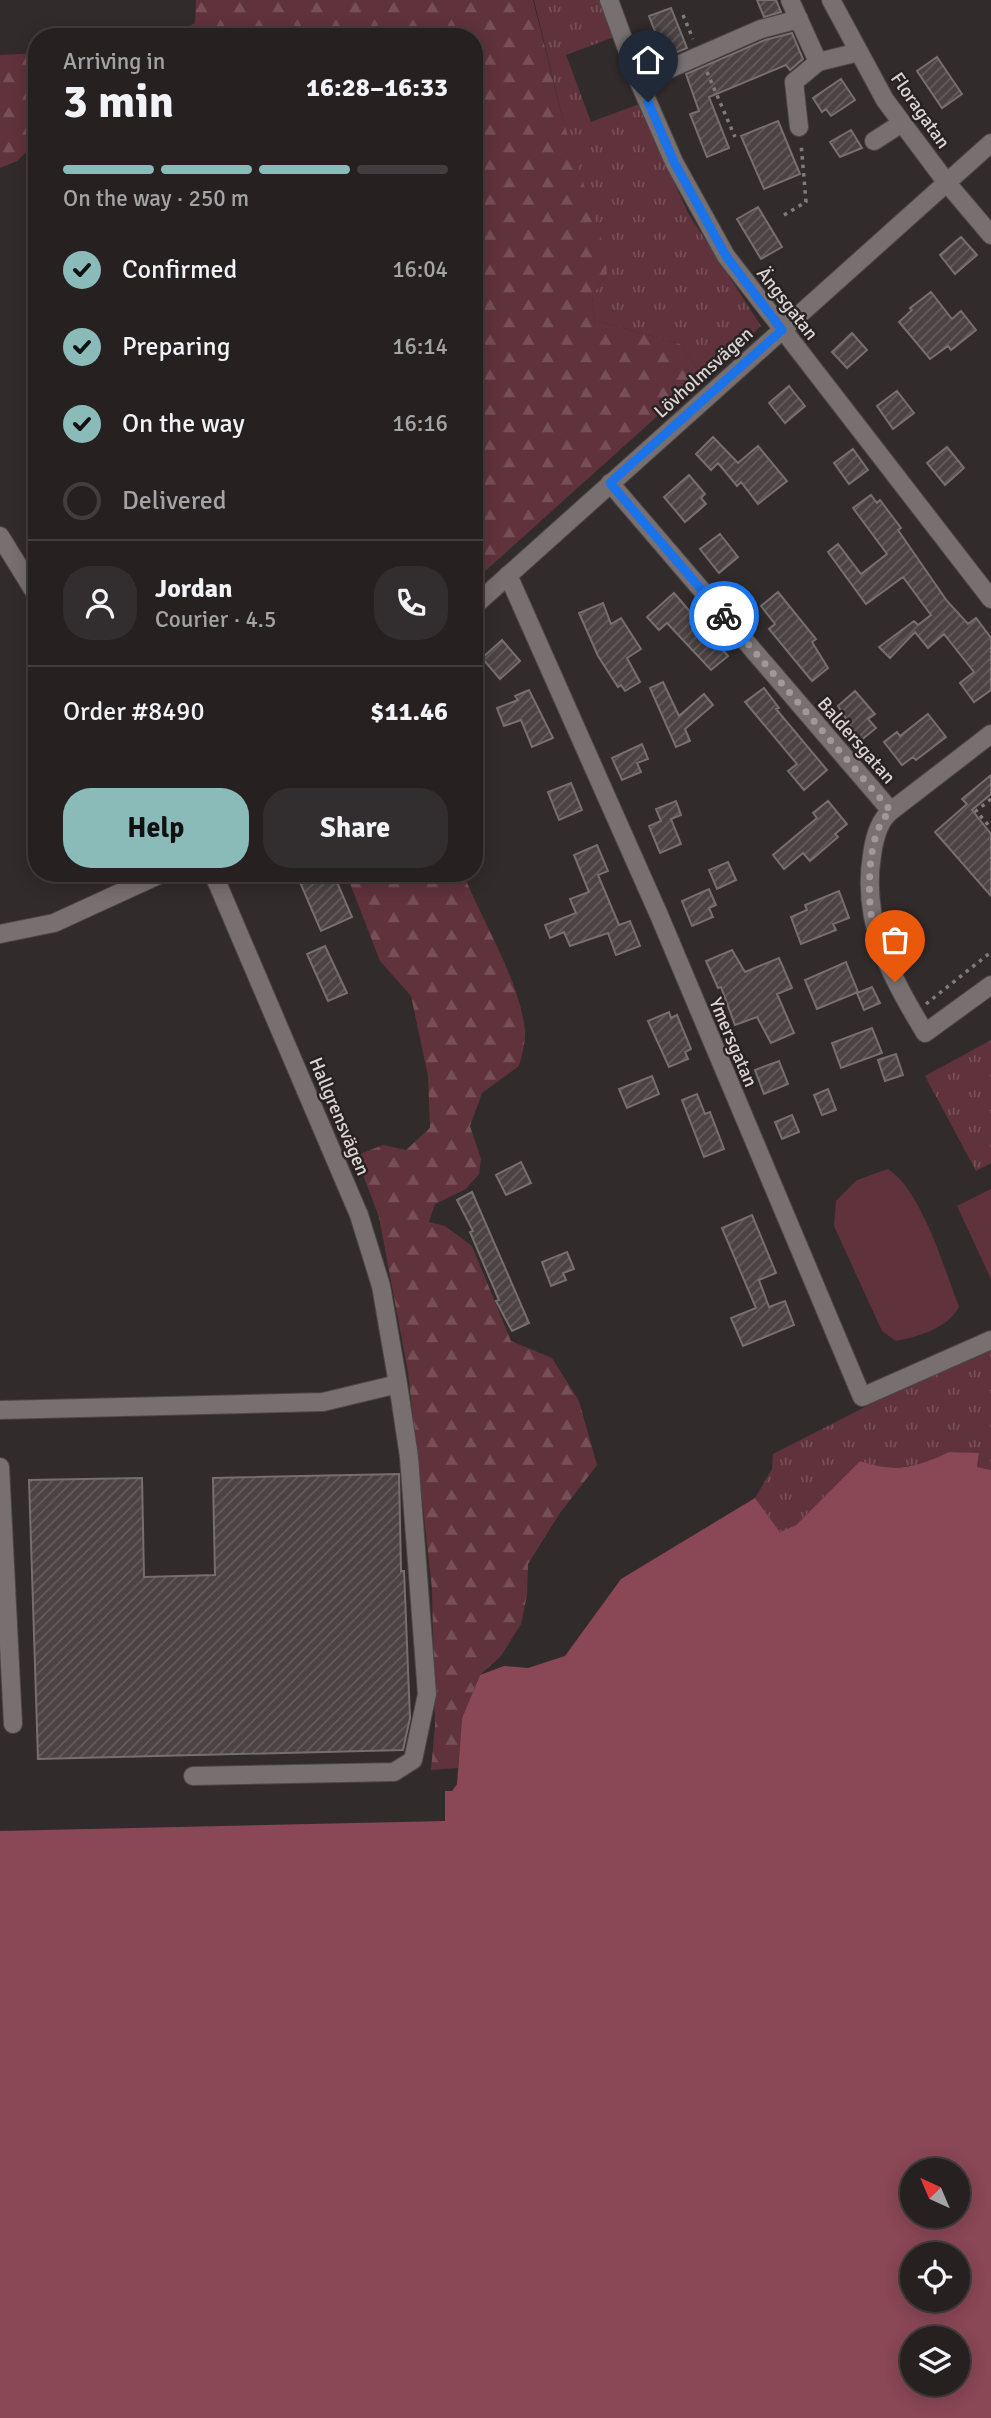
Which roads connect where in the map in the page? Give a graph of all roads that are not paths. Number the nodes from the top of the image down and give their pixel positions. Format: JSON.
{"nodes":[{"id":1,"x":609,"y":0,"type":"edge"},
{"id":2,"x":790,"y":0,"type":"edge"},
{"id":3,"x":831,"y":0,"type":"edge"},
{"id":4,"x":799,"y":19,"type":"junction"},
{"id":5,"x":859,"y":51,"type":"junction"},
{"id":6,"x":818,"y":62,"type":"junction"},
{"id":7,"x":639,"y":82,"type":"junction"},
{"id":8,"x":902,"y":123,"type":"junction"},
{"id":9,"x":799,"y":127,"type":"road end"},
{"id":10,"x":874,"y":141,"type":"dead end"},
{"id":11,"x":991,"y":143,"type":"edge"},
{"id":12,"x":947,"y":183,"type":"junction"},
{"id":13,"x":991,"y":235,"type":"edge"},
{"id":14,"x":782,"y":330,"type":"junction"},
{"id":15,"x":610,"y":483,"type":"junction"},
{"id":16,"x":0,"y":536,"type":"edge"},
{"id":17,"x":508,"y":575,"type":"junction"},
{"id":18,"x":28,"y":581,"type":"edge"},
{"id":19,"x":483,"y":598,"type":"edge"},
{"id":20,"x":991,"y":599,"type":"edge"},
{"id":21,"x":991,"y":734,"type":"edge"},
{"id":22,"x":891,"y":811,"type":"junction"},
{"id":23,"x":143,"y":882,"type":"edge"},
{"id":24,"x":217,"y":882,"type":"edge"},
{"id":25,"x":0,"y":934,"type":"edge"},
{"id":26,"x":991,"y":985,"type":"edge"},
{"id":27,"x":991,"y":1340,"type":"edge"},
{"id":28,"x":398,"y":1384,"type":"junction"},
{"id":29,"x":0,"y":1410,"type":"edge"},
{"id":30,"x":0,"y":1467,"type":"edge"},
{"id":31,"x":13,"y":1724,"type":"dead end"},
{"id":32,"x":193,"y":1776,"type":"dead end"}],
"edges":[{"from":1,"to":7,"type":"street","name":"Ängsgatan"},
{"from":2,"to":4,"type":"street"},
{"from":3,"to":5,"type":"street","name":"Floragatan"},
{"from":4,"to":6,"type":"street"},
{"from":4,"to":7,"type":"street"},
{"from":5,"to":6,"type":"street"},
{"from":5,"to":8,"type":"street","name":"Floragatan"},
{"from":6,"to":9,"type":"street"},
{"from":7,"to":14,"type":"street","name":"Ängsgatan"},
{"from":8,"to":10,"type":"street"},
{"from":8,"to":12,"type":"street","name":"Floragatan"},
{"from":11,"to":12,"type":"street","name":"Lövholmsvägen"},
{"from":12,"to":13,"type":"street","name":"Floragatan"},
{"from":12,"to":14,"type":"street","name":"Lövholmsvägen"},
{"from":14,"to":15,"type":"street","name":"Lövholmsvägen"},
{"from":14,"to":20,"type":"street","name":"Ängsgatan"},
{"from":15,"to":17,"type":"street","name":"Lövholmsvägen"},
{"from":15,"to":22,"type":"street","name":"Baldersgatan"},
{"from":16,"to":18,"type":"street"},
{"from":17,"to":19,"type":"street","name":"Lövholmsvägen"},
{"from":17,"to":27,"type":"street","name":"Ymersgatan"},
{"from":21,"to":22,"type":"street"},
{"from":22,"to":26,"type":"street","name":"Baldersgatan"},
{"from":23,"to":25,"type":"street"},
{"from":24,"to":28,"type":"street","name":"Hallgrensvägen"},
{"from":28,"to":29,"type":"street"},
{"from":28,"to":32,"type":"street","name":"Hallgrensvägen"},
{"from":30,"to":31,"type":"street"}]}
